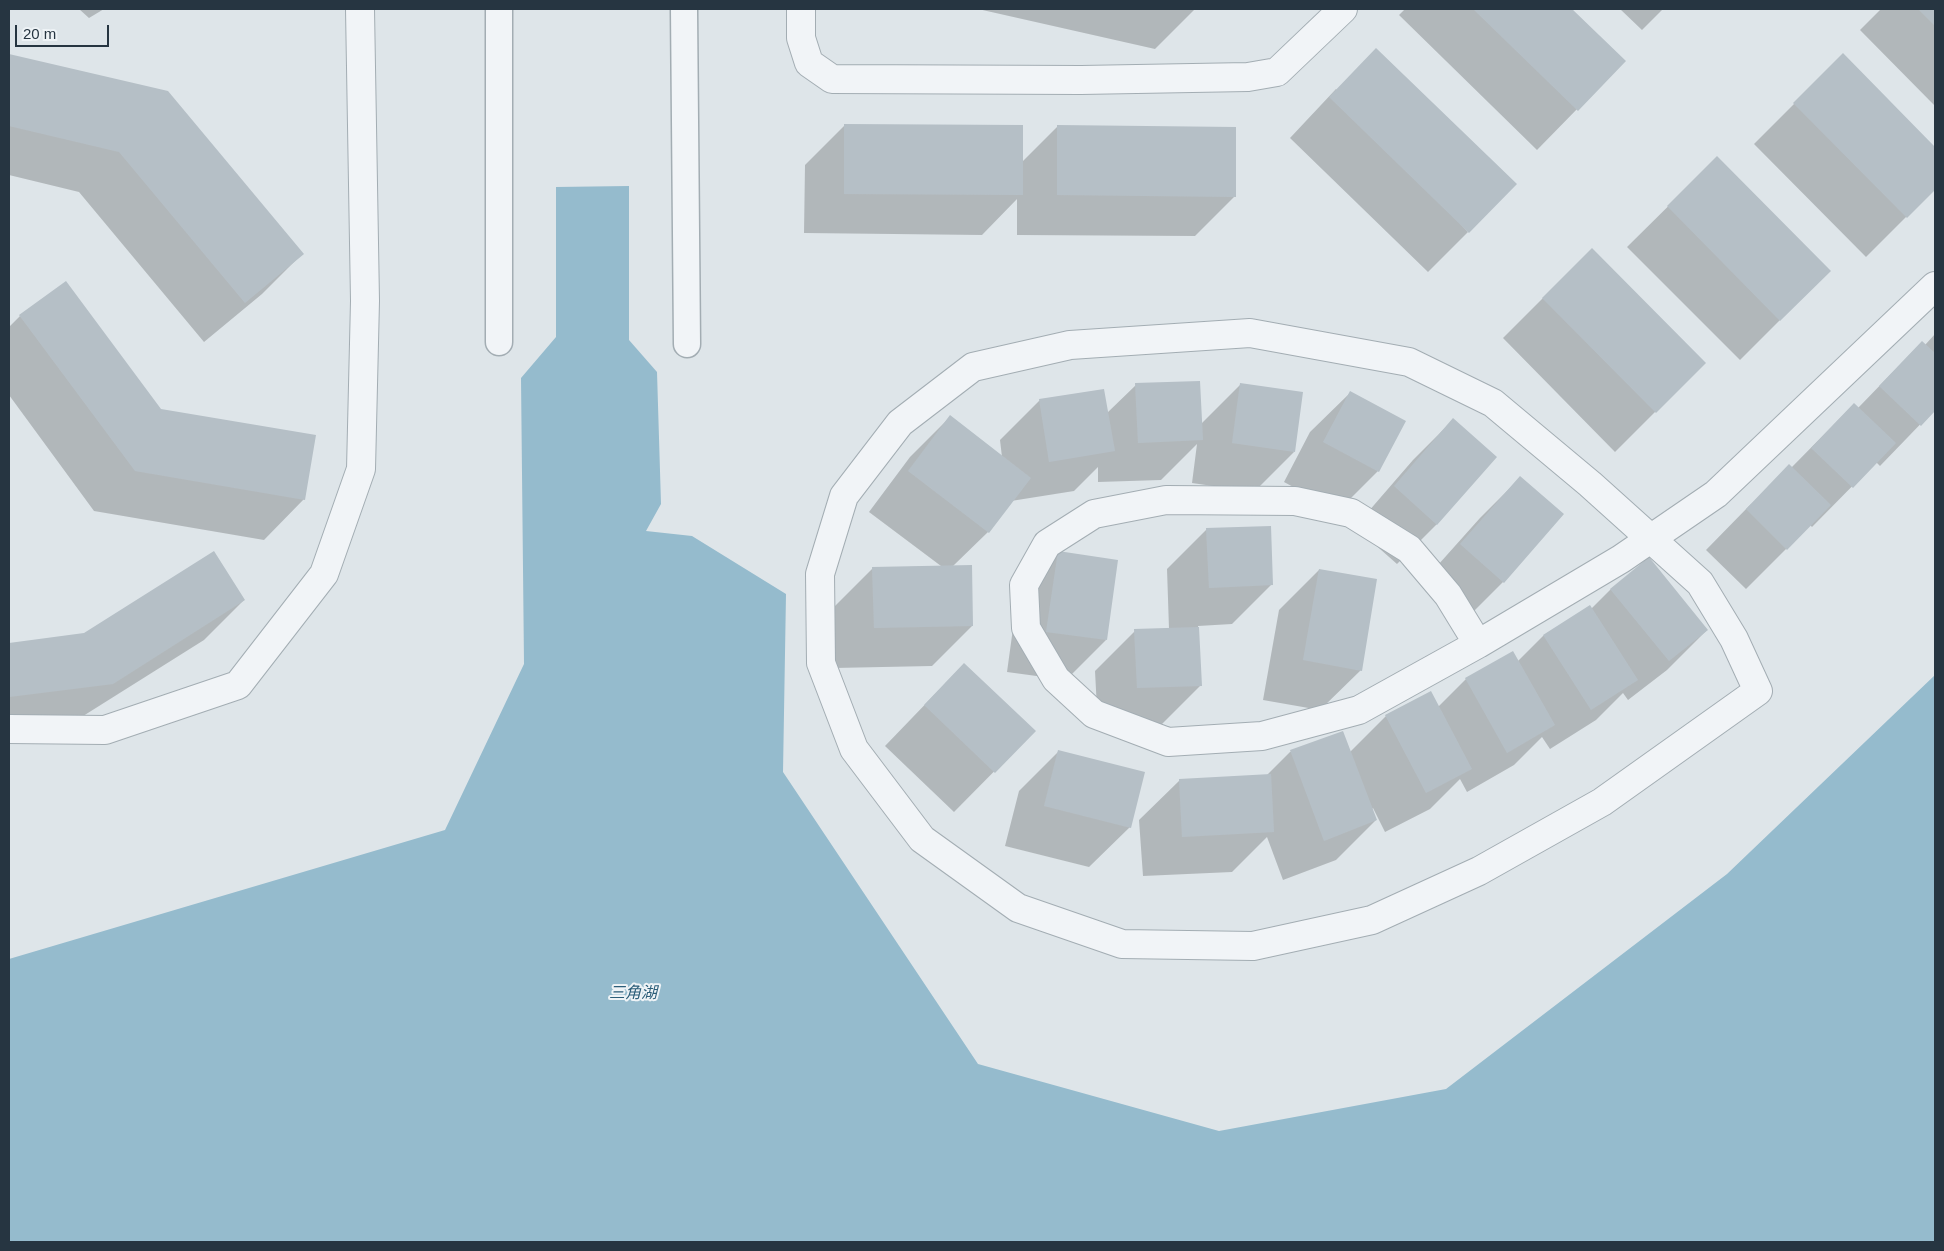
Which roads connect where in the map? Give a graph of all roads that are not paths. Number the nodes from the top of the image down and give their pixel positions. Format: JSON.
{"nodes":[{"id":1,"x":360,"y":9,"type":"edge"},
{"id":2,"x":498,"y":9,"type":"edge"},
{"id":3,"x":684,"y":9,"type":"edge"},
{"id":4,"x":801,"y":9,"type":"edge"},
{"id":5,"x":1343,"y":9,"type":"edge"},
{"id":6,"x":1935,"y":286,"type":"edge"},
{"id":7,"x":499,"y":342,"type":"dead end"},
{"id":8,"x":687,"y":344,"type":"dead end"},
{"id":9,"x":1652,"y":538,"type":"junction"},
{"id":10,"x":1478,"y":644,"type":"junction"},
{"id":11,"x":9,"y":729,"type":"edge"}],
"edges":[{"from":1,"to":11,"type":"street"},
{"from":2,"to":7,"type":"street"},
{"from":3,"to":8,"type":"street"},
{"from":4,"to":5,"type":"street"},
{"from":6,"to":9,"type":"street"},
{"from":9,"to":9,"type":"street"},
{"from":9,"to":10,"type":"street"},
{"from":10,"to":10,"type":"street"}]}
